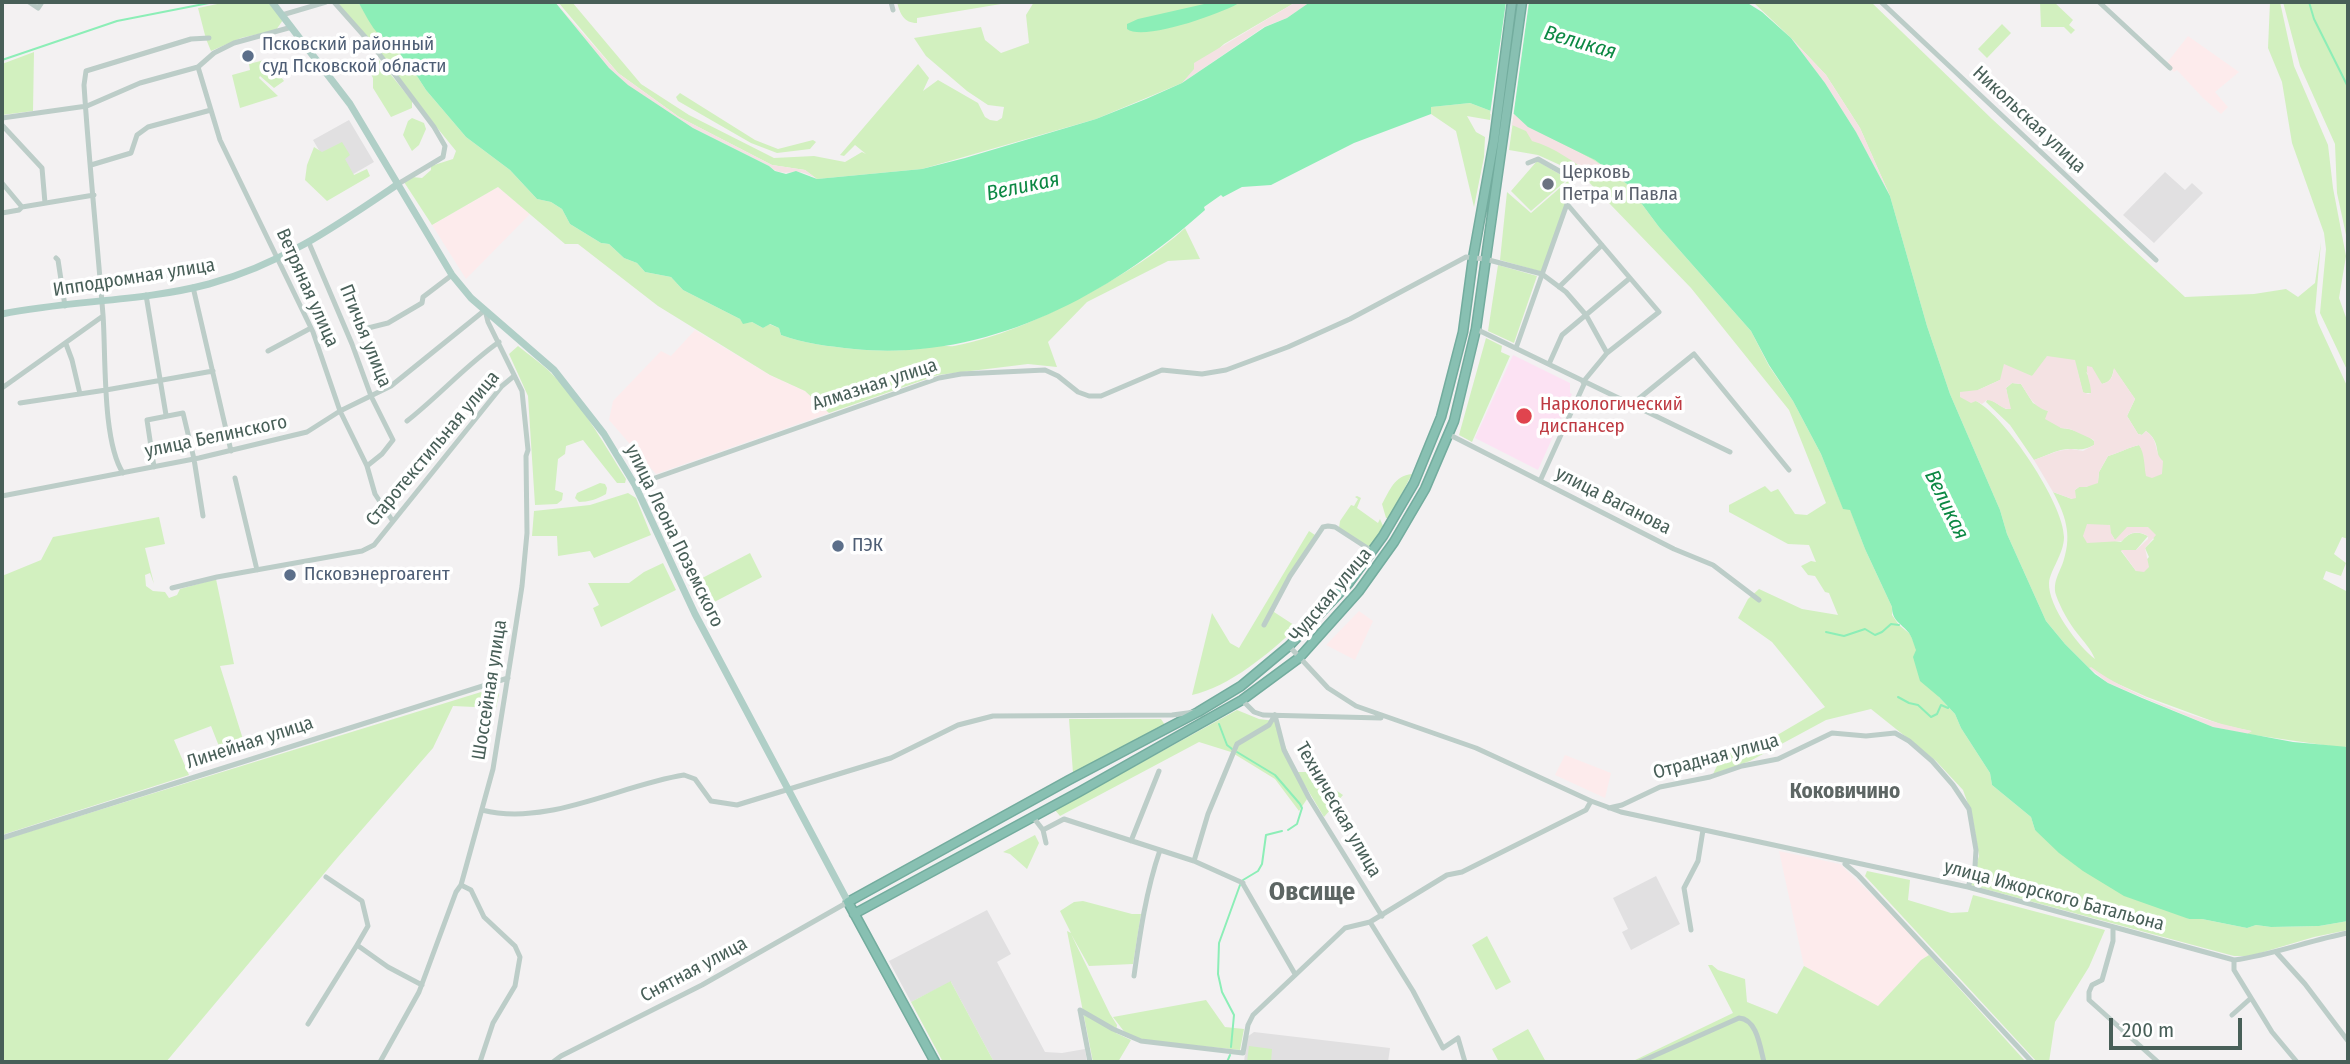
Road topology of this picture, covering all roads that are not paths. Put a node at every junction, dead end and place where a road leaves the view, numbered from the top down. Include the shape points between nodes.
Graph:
1 (29, 2) edge
2 (271, 2) edge
3 (326, 2) edge
4 (334, 2) edge
5 (891, 2) edge
6 (1512, 2) edge
7 (1522, 2) edge
8 (1881, 2) edge
9 (2099, 2) edge
10 (40, 5) edge
11 (893, 10) dead end
12 (282, 15) junction
13 (292, 27) junction
14 (209, 38) dead end
15 (198, 67) junction
16 (2170, 68) dead end
17 (87, 106) junction
18 (211, 110) junction
19 (2, 118) edge
20 (2, 125) edge
21 (1528, 163) dead end
22 (91, 165) junction
23 (2, 183) edge
24 (398, 184) junction
25 (94, 195) junction
26 (45, 203) junction
27 (1567, 204) junction
28 (22, 207) junction
29 (2, 213) edge
30 (309, 243) junction
31 (1602, 245) junction
32 (56, 258) dead end
33 (278, 258) junction
34 (1473, 258) junction
35 (1485, 259) junction
36 (2155, 260) dead end
37 (1542, 274) junction
38 (452, 275) junction
39 (1630, 278) junction
40 (1559, 287) junction
41 (192, 288) junction
42 (146, 295) junction
43 (102, 301) junction
44 (65, 306) junction
45 (485, 310) junction
46 (2, 314) edge
47 (1586, 315) junction
48 (103, 316) junction
49 (311, 328) junction
50 (368, 328) dead end
51 (1476, 329) junction
52 (499, 342) junction
53 (65, 344) dead end
54 (1516, 348) junction
55 (268, 351) dead end
56 (1607, 353) junction
57 (1549, 365) junction
58 (1455, 369) junction
59 (213, 371) junction
60 (1467, 373) junction
61 (514, 376) junction
62 (159, 380) junction
63 (1584, 382) junction
64 (2, 388) edge
65 (106, 390) junction
66 (80, 394) junction
67 (371, 396) junction
68 (1447, 398) junction
69 (1459, 402) junction
70 (20, 403) dead end
71 (1630, 405) junction
72 (340, 411) junction
73 (166, 415) junction
74 (407, 421) dead end
75 (1448, 434) junction
76 (231, 451) junction
77 (1730, 452) dead end
78 (194, 459) junction
79 (367, 466) junction
80 (154, 467) junction
81 (1789, 470) dead end
82 (123, 473) junction
83 (235, 478) dead end
84 (1540, 481) junction
85 (635, 485) junction
86 (2, 496) edge
87 (203, 516) dead end
88 (392, 520) junction
89 (1372, 551) junction
90 (257, 570) junction
91 (172, 588) dead end
92 (1759, 600) dead end
93 (1264, 625) dead end
94 (1290, 646) junction
95 (1298, 658) junction
96 (508, 678) junction
97 (1242, 700) junction
98 (1198, 712) junction
99 (1275, 716) junction
100 (1388, 718) junction
101 (1089, 769) junction
102 (1159, 771) dead end
103 (1069, 780) junction
104 (1096, 783) junction
105 (788, 788) junction
106 (1079, 792) junction
107 (1591, 801) junction
108 (1609, 808) junction
109 (482, 810) junction
110 (1033, 817) junction
111 (1042, 830) junction
112 (1703, 830) junction
113 (2, 838) edge
114 (1131, 841) junction
115 (1046, 844) dead end
116 (1160, 850) junction
117 (1194, 860) junction
118 (1838, 860) junction
119 (1864, 866) junction
120 (1857, 875) junction
121 (326, 877) dead end
122 (461, 886) junction
123 (1968, 887) junction
124 (848, 902) junction
125 (854, 914) junction
126 (1382, 916) junction
127 (1370, 922) junction
128 (2113, 927) junction
129 (1691, 930) dead end
130 (2348, 933) edge
131 (357, 945) junction
132 (2276, 952) junction
133 (2234, 960) junction
134 (1294, 974) junction
135 (1134, 976) dead end
136 (422, 985) junction
137 (2251, 998) junction
138 (2232, 1015) dead end
139 (308, 1024) dead end
140 (2348, 1041) edge
141 (2295, 1060) edge
142 (380, 1062) edge
143 (480, 1062) edge
144 (553, 1062) edge
145 (935, 1062) edge
146 (1090, 1062) edge
147 (1465, 1062) edge
148 (1640, 1062) edge
149 (1765, 1062) edge
150 (2032, 1062) edge
151 (2158, 1062) edge

1 - 10 street
2 - 12 main road, улица Леона Поземского
3 - 12 street
4 - 24 street, Ипподромная улица via 434,127 445,151 440,160
5 - 11 street
6 - 34 highway, Чудская улица
7 - 35 highway, Чудская улица
8 - 36 street, Никольская улица
9 - 16 street
12 - 13 main road, улица Леона Поземского
13 - 15 street via 224,47
13 - 24 main road, улица Леона Поземского via 350,104
14 - 17 street via 191,39 86,71
15 - 17 street via 131,86
15 - 18 street, Ветряная улица
17 - 19 street
17 - 22 street
18 - 22 street via 148,127 137,135 131,153
18 - 33 street, Ветряная улица via 220,140
20 - 26 street via 42,168
21 - 27 street via 1538,159 1570,177 1573,183
22 - 25 street
23 - 28 street
24 - 30 main road, Ипподромная улица
24 - 38 main road, улица Леона Поземского
25 - 26 street
25 - 43 street
26 - 28 street
27 - 31 street
27 - 37 street
28 - 29 street
30 - 33 main road, Ипподромная улица
30 - 67 street, Птичья улица
31 - 39 street
31 - 40 street
32 - 44 street
33 - 41 main road, Ипподромная улица
33 - 49 street, Ветряная улица
34 - 35 street
34 - 58 highway, Чудская улица
34 - 85 street, Алмазная улица via 1456,261 1411,288 1288,347 1226,370 1202,374 1161,370 1101,396 1078,392 1045,370 939,378
35 - 37 street
35 - 51 highway, Чудская улица
37 - 40 street
37 - 54 street
38 - 45 main road, улица Леона Поземского
38 - 50 street via 423,297 422,303 388,323
39 - 47 street
39 - 56 street via 1659,312
40 - 47 street
41 - 42 main road, Ипподромная улица
41 - 59 street
42 - 43 main road, Ипподромная улица
42 - 62 street
43 - 44 main road, Ипподромная улица
43 - 48 street
44 - 46 main road, Ипподромная улица
45 - 52 street, Шоссейная улица
45 - 67 street, улица Белинского via 391,386
45 - 85 main road, улица Леона Поземского via 564,381 604,433
47 - 56 street
47 - 57 street via 1562,335
48 - 64 street
48 - 65 street
49 - 55 street
49 - 72 street, Ветряная улица
51 - 54 street
51 - 60 highway, Чудская улица
52 - 61 street, Шоссейная улица
52 - 74 street
53 - 66 street
54 - 57 street
56 - 63 street
57 - 63 street
58 - 60 highway
58 - 68 highway, Чудская улица
59 - 62 street
59 - 76 street
60 - 69 highway, Чудская улица
61 - 88 street, Старотекстильная улица
61 - 96 street, Шоссейная улица via 522,391 528,508
62 - 65 street
62 - 73 street
63 - 71 street
63 - 84 street
65 - 66 street
65 - 82 street via 113,454
66 - 70 street
67 - 72 street, улица Белинского
67 - 79 street, Птичья улица via 393,440
68 - 69 highway via 1456,397
68 - 89 highway, Чудская улица via 1414,483
69 - 75 highway, Чудская улица
71 - 77 street
71 - 81 street via 1692,354
72 - 76 street, улица Белинского via 307,432
72 - 79 street, Ветряная улица
73 - 78 street via 183,413
73 - 80 street via 147,420
75 - 84 street, улица Ваганова
75 - 95 highway, Чудская улица via 1425,489 1394,542 1359,592
76 - 78 street, улица Белинского
78 - 80 street, улица Белинского
78 - 87 street
79 - 88 street, Ветряная улица via 375,494
80 - 82 street, улица Белинского
82 - 86 street, улица Белинского
83 - 90 street
84 - 92 street, улица Ваганова via 1713,565
85 - 105 main road, улица Леона Поземского via 695,614
88 - 90 street, Старотекстильная улица via 374,545 362,551
89 - 93 street via 1335,527 1323,527
89 - 94 highway, Чудская улица
90 - 91 street, Старотекстильная улица
94 - 95 street, улица Ижорского Батальона
94 - 98 highway, Чудская улица via 1241,686
95 - 97 highway, Чудская улица
95 - 100 street, улица Ижорского Батальона via 1340,697
96 - 109 street, Шоссейная улица via 494,769
96 - 113 street, Линейная улица
97 - 99 street, улица Ижорского Батальона via 1258,715
97 - 104 highway, Чудская улица
98 - 101 highway, Чудская улица
98 - 105 street via 993,716 958,725 891,758
99 - 100 street, улица Ижорского Батальона
99 - 117 street via 1269,725 1237,744
99 - 126 street, Техническая улица via 1284,750 1309,798
100 - 107 street, улица Ижорского Батальона via 1476,748
101 - 103 highway, Чудская улица
101 - 104 highway via 1088,779
102 - 114 street
103 - 106 highway via 1079,783
103 - 124 highway, Чудская улица
104 - 106 highway, Чудская улица
105 - 109 street via 729,805 711,801 695,779 684,775 543,812 504,815
105 - 124 main road, улица Леона Поземского
106 - 110 highway, Чудская улица
107 - 108 street, улица Ижорского Батальона
107 - 126 street via 1586,810 1462,872 1447,875
108 - 112 street, улица Ижорского Батальона
108 - 123 street, Отрадная улица via 1660,787 1778,759 1832,733 1895,733 1932,761 1969,809 1976,850
109 - 122 street, Шоссейная улица
110 - 111 street
110 - 125 highway, Чудская улица
111 - 114 street via 1064,819
111 - 115 street
112 - 118 street, улица Ижорского Батальона
112 - 129 street via 1698,861 1684,888
114 - 116 street
116 - 117 street
116 - 135 street via 1143,912
117 - 134 street via 1243,884
118 - 119 street, улица Ижорского Батальона
118 - 120 street
119 - 120 street
119 - 123 street, улица Ижорского Батальона
120 - 150 street
121 - 131 street via 362,901 368,926
122 - 136 street, Шоссейная улица
122 - 143 street via 471,890 484,917 515,946 520,957 515,986 493,1023
123 - 128 street, улица Ижорского Батальона
124 - 125 highway, улица Леона Поземского
124 - 144 street, Снятная улица
125 - 145 highway, улица Леона Поземского
126 - 127 street
127 - 134 street via 1345,928
127 - 147 street via 1443,1048 1458,1038
128 - 133 street, улица Ижорского Батальона
128 - 151 street via 2102,980 2092,985 2090,1000
130 - 132 street
131 - 136 street
131 - 139 street
132 - 133 street
132 - 140 street
133 - 137 street via 2234,970
134 - 146 street via 1253,1015 1243,1053 1141,1041 1080,1010
136 - 142 street, Шоссейная улица
137 - 138 street
137 - 141 street
148 - 149 street via 1739,1018 1752,1023

